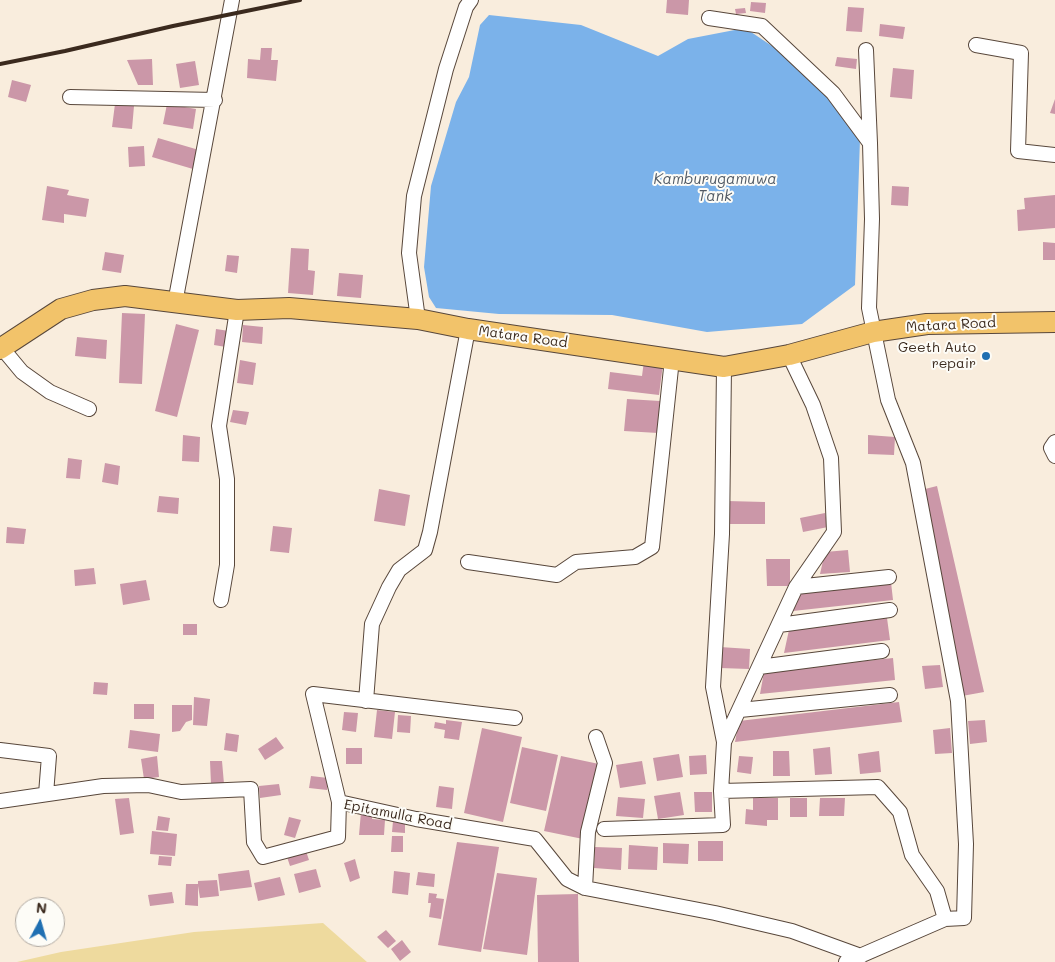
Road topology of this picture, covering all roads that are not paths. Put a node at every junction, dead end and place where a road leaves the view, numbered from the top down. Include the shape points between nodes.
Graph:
1 (232, 0) edge
2 (471, 0) edge
3 (709, 18) dead end
4 (976, 45) dead end
5 (866, 50) dead end
6 (70, 97) dead end
7 (214, 100) junction
8 (870, 143) junction
9 (1055, 155) edge
10 (175, 303) junction
11 (237, 310) junction
12 (418, 319) junction
13 (1055, 322) edge
14 (468, 329) junction
15 (873, 332) junction
16 (1, 348) edge
17 (789, 356) junction
18 (672, 359) junction
19 (724, 368) junction
20 (89, 409) dead end
21 (1055, 442) edge
22 (1055, 456) edge
23 (468, 562) dead end
24 (889, 577) dead end
25 (796, 587) junction
26 (221, 600) dead end
27 (890, 610) dead end
28 (778, 625) junction
29 (882, 651) dead end
30 (759, 667) junction
31 (890, 695) dead end
32 (366, 701) junction
33 (740, 710) junction
34 (515, 718) dead end
35 (596, 737) dead end
36 (724, 742) junction
37 (0, 750) edge
38 (721, 791) junction
39 (46, 794) junction
40 (0, 801) edge
41 (339, 802) junction
42 (604, 829) dead end
43 (585, 888) junction
44 (945, 920) junction
45 (861, 956) junction
46 (846, 962) edge

1 - 7 street
2 - 12 street via 446,69 414,196 409,254
3 - 8 street via 762,26 833,93
4 - 9 street via 1021,53 1018,151
5 - 8 street
6 - 7 street
7 - 10 street
8 - 15 street via 872,219 868,308
10 - 11 highway, Matara Road
10 - 16 highway, Matara Road via 125,296 93,300 61,309
11 - 12 highway, Matara Road via 289,308
11 - 26 street via 219,426 227,479 228,565
12 - 14 highway, Matara Road
13 - 15 highway, Matara Road via 927,324
14 - 18 highway, Matara Road
14 - 32 street via 430,532 424,550 399,570 372,624
15 - 17 highway, Matara Road
15 - 44 street via 888,400 913,463 958,701 966,844 964,918
16 - 20 street via 22,372 50,392
17 - 19 highway, Matara Road
17 - 25 street via 813,405 832,458 834,532
18 - 19 highway, Matara Road
18 - 23 street via 652,547 635,557 576,562 557,575
19 - 36 street via 722,534 713,687
21 - 22 street via 1051,448
24 - 25 street
25 - 28 street
27 - 28 street
28 - 30 street
29 - 30 street
30 - 33 street
31 - 33 street
32 - 34 street
32 - 41 street via 313,694
33 - 36 street
35 - 43 street via 605,763 588,832
36 - 38 street
37 - 39 street via 49,756
38 - 42 street via 723,825
38 - 44 street via 878,787 900,812 912,855 937,891
39 - 40 street, Epitamulla Road
39 - 41 street, Epitamulla Road via 103,786 148,785 181,792 250,789 254,842 263,857 338,838
41 - 43 street, Epitamulla Road via 416,819 535,838 566,879
43 - 45 street, Epitamulla Road via 792,931
44 - 45 street
45 - 46 street

